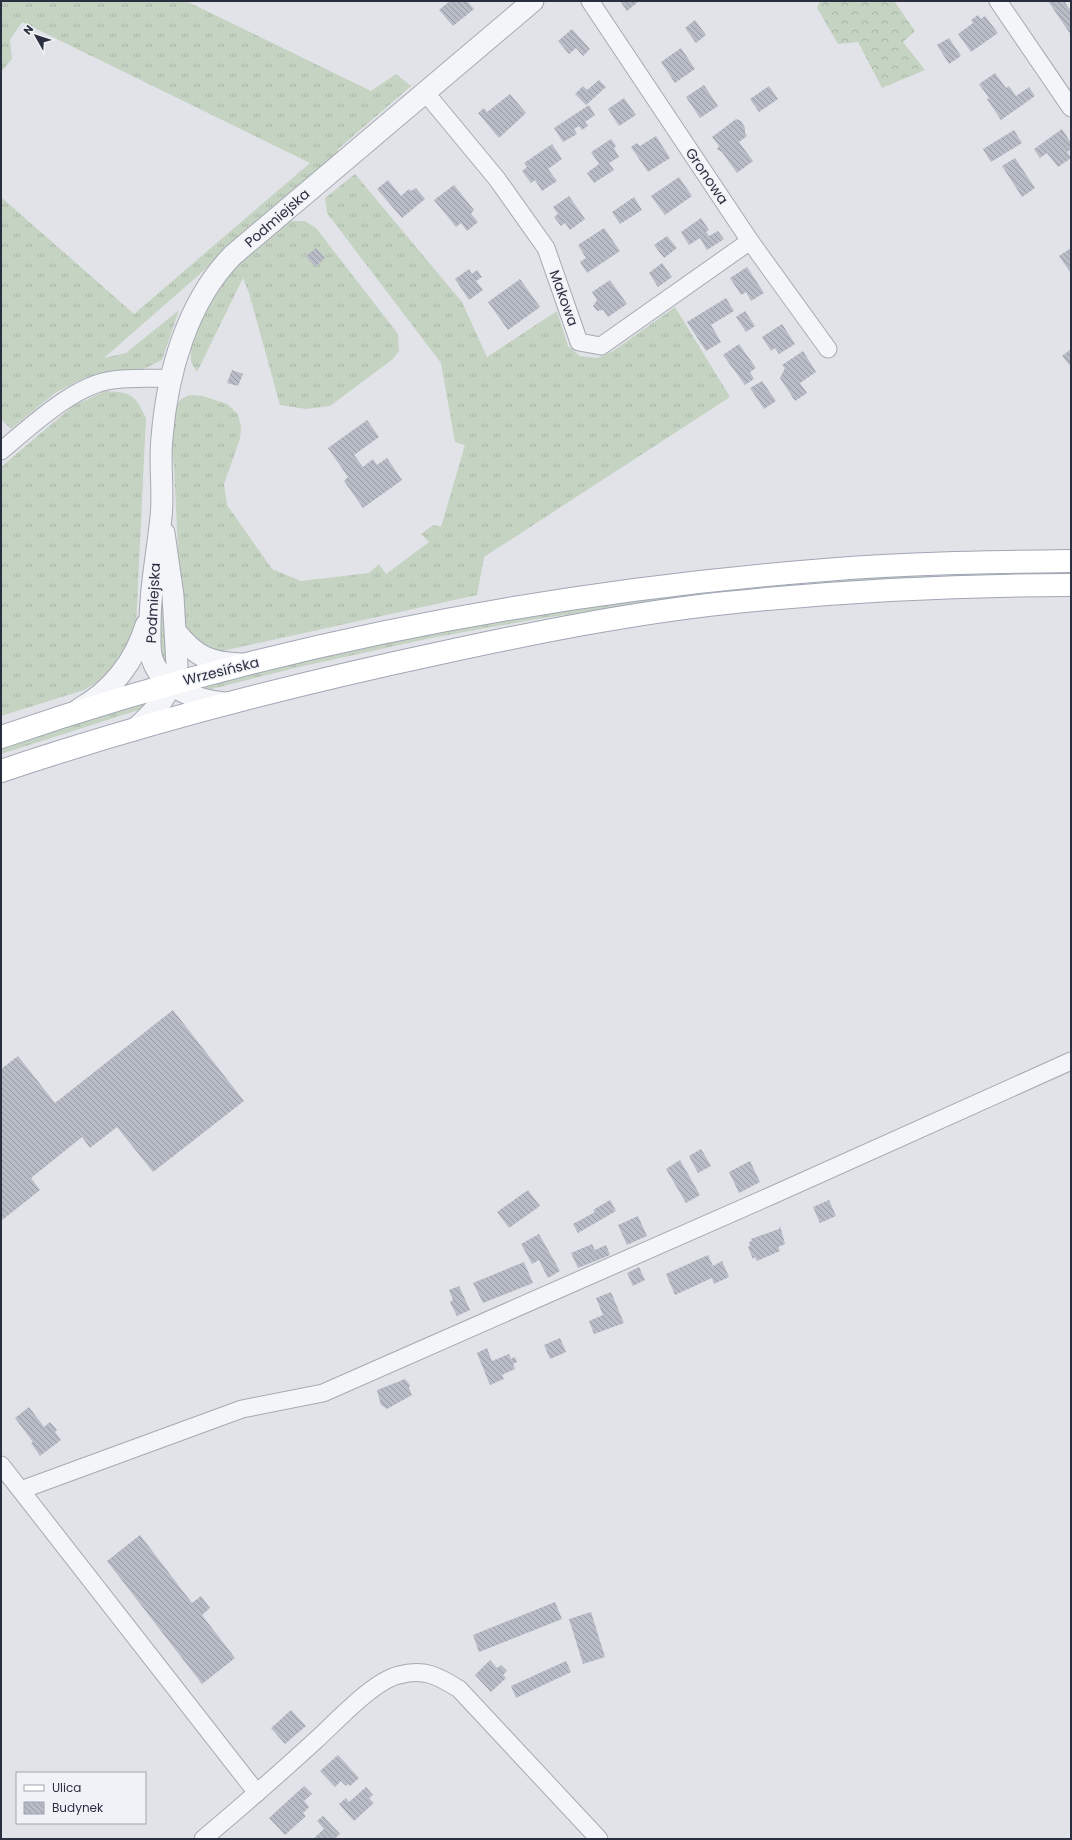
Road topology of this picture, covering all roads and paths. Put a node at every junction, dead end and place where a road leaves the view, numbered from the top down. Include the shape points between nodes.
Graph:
1 (533, 1) edge
2 (590, 1) edge
3 (998, 1) edge
4 (425, 92) junction
5 (1071, 108) edge
6 (750, 241) junction
7 (828, 349) dead end
8 (171, 378) junction
9 (1, 451) edge
10 (161, 515) junction
11 (1071, 561) edge
12 (1071, 585) edge
13 (149, 610) junction
14 (176, 632) junction
15 (248, 665) junction
16 (171, 683) junction
17 (225, 703) junction
18 (71, 714) junction
19 (134, 730) junction
20 (1, 737) edge
21 (1, 771) edge
22 (1071, 1061) edge
23 (1, 1465) edge
24 (21, 1490) junction
25 (257, 1793) junction
26 (203, 1839) edge
27 (599, 1839) edge

1 - 4 street, Podmiejska
2 - 6 street, Gronowa
3 - 5 street
4 - 6 street, Makowa via 497,179 546,248 579,342 601,346
4 - 8 street, Podmiejska via 224,265 196,310
6 - 7 street, Gronowa
8 - 9 street via 112,380 78,391 45,414
8 - 10 street, Podmiejska via 161,439
10 - 13 street, Podmiejska
10 - 14 street, Podmiejska
11 - 15 main road, Wrzesińska via 903,566 760,575 601,594 444,620
12 - 17 main road via 892,590 725,603 643,614 561,628 356,671
13 - 16 street, Podmiejska via 151,657 158,670
13 - 18 street via 139,645 120,675 98,696
14 - 15 street via 202,657 226,664
14 - 16 street, Podmiejska via 177,665
15 - 16 main road, Wrzesińska
16 - 17 street, Podmiejska via 195,698
16 - 18 main road, Wrzesińska
16 - 19 street, Podmiejska via 155,711
17 - 19 main road
18 - 20 main road, Wrzesińska
19 - 21 main road
22 - 24 street via 322,1393 242,1409
23 - 24 street
24 - 25 street
25 - 26 street
25 - 27 street via 372,1689 398,1675 417,1672 437,1675 459,1689

